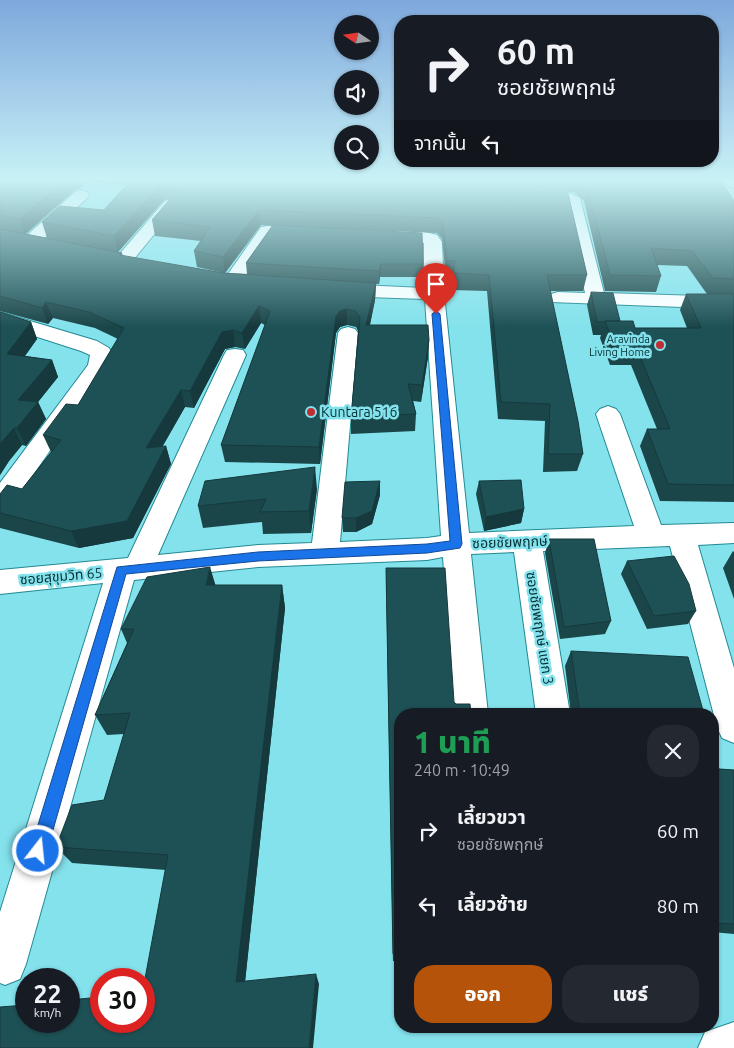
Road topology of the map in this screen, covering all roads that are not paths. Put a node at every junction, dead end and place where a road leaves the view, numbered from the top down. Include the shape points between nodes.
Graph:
1 (38, 229) edge
2 (150, 229) edge
3 (580, 229) edge
4 (326, 232) edge
5 (365, 234) edge
6 (49, 246) edge
7 (123, 261) edge
8 (252, 283) edge
9 (320, 289) edge
10 (434, 294) junction
11 (558, 298) dead end
12 (596, 299) junction
13 (732, 307) edge
14 (0, 318) edge
15 (348, 333) dead end
16 (235, 355) dead end
17 (608, 414) dead end
18 (0, 502) edge
19 (734, 533) edge
20 (666, 536) junction
21 (527, 542) junction
22 (456, 544) junction
23 (325, 554) junction
24 (129, 569) junction
25 (0, 582) edge
26 (470, 708) edge
27 (552, 708) edge
28 (734, 727) edge
29 (5, 964) dead end
30 (734, 1045) edge
31 (720, 1048) edge

1 - 6 street via 23,241
2 - 7 street
3 - 12 street
4 - 8 street via 267,231 224,280
5 - 10 street via 431,239
9 - 10 street
10 - 22 street
11 - 12 street
12 - 13 street
14 - 18 street via 89,346 101,353 99,365
15 - 23 street
16 - 24 street
17 - 20 street
19 - 20 street, ซอยชัยพฤกษ์
20 - 21 street, ซอยชัยพฤกษ์
20 - 28 street
21 - 22 street, ซอยชัยพฤกษ์
21 - 27 street, ซอยชัยพฤกษ์ แยก 3
22 - 23 street, ซอยชัยพฤกษ์ via 427,549
22 - 26 street
23 - 24 street, ซอยชัยพฤกษ์ via 258,556
24 - 25 street, ซอยสุขุมวิท 65
24 - 29 street
30 - 31 street

